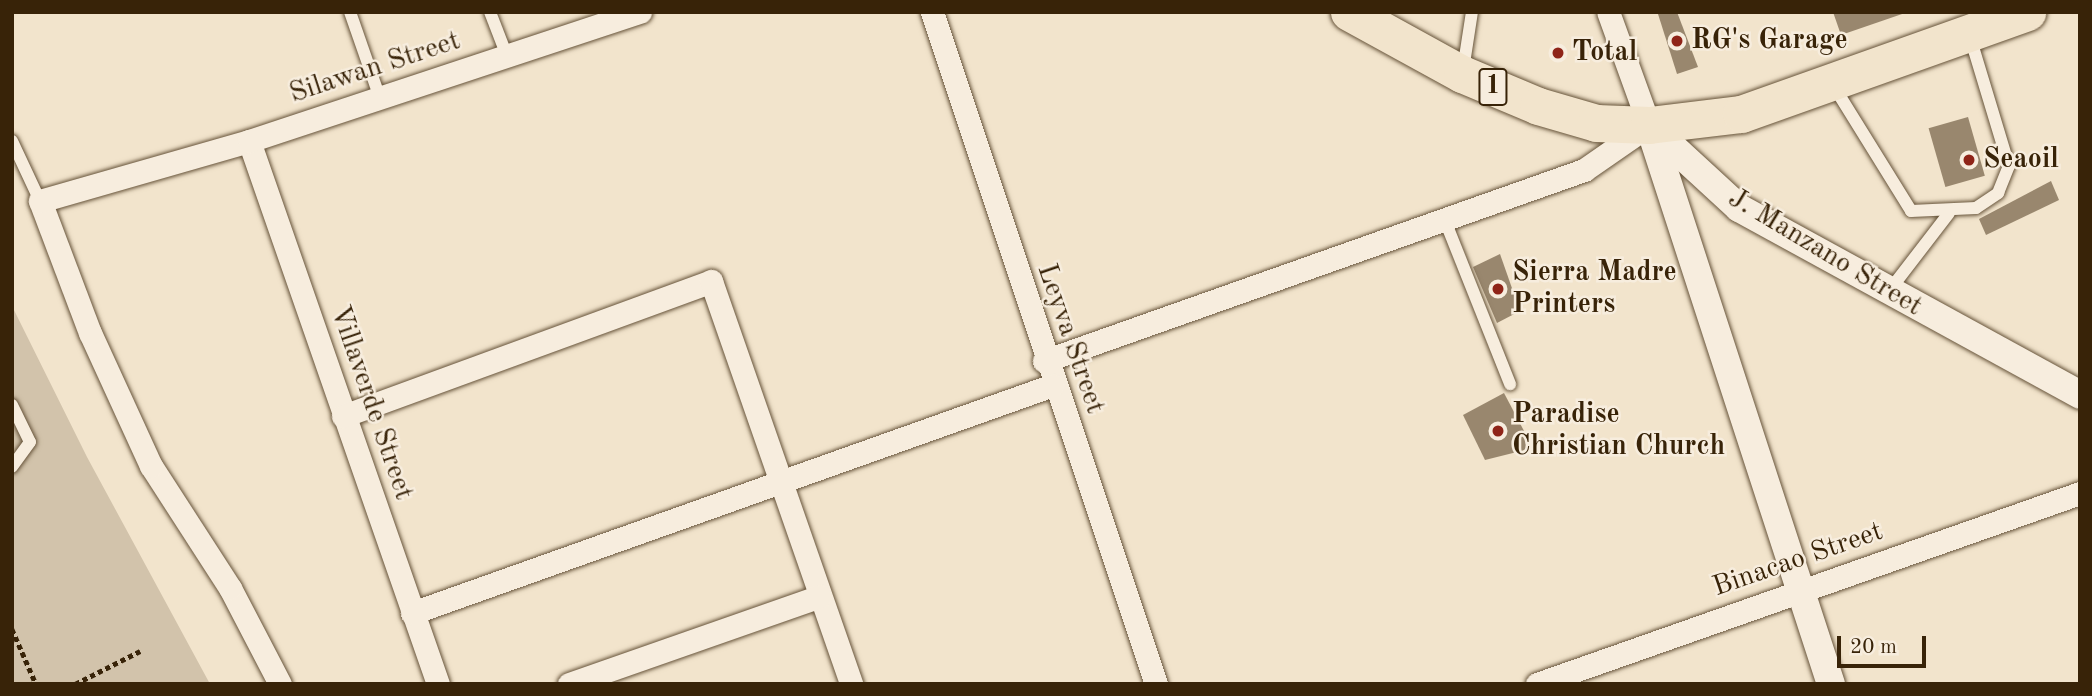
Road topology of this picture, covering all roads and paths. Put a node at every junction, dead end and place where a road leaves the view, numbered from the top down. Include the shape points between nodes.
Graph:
1 (350, 12) edge
2 (490, 12) edge
3 (932, 12) edge
4 (1349, 12) edge
5 (1472, 12) edge
6 (1608, 12) edge
7 (2027, 12) edge
8 (637, 13) edge
9 (1969, 34) junction
10 (507, 56) junction
11 (1462, 74) junction
12 (1833, 85) junction
13 (380, 98) junction
14 (1649, 125) junction
15 (12, 141) edge
16 (248, 141) junction
17 (40, 201) junction
18 (1949, 213) junction
19 (1444, 218) junction
20 (1886, 294) junction
21 (1044, 361) junction
22 (1510, 384) dead end
23 (1053, 385) junction
24 (2080, 395) edge
25 (12, 405) edge
26 (343, 416) junction
27 (12, 467) edge
28 (779, 481) junction
29 (2080, 492) edge
30 (1799, 592) junction
31 (820, 596) junction
32 (412, 613) junction
33 (12, 629) edge
34 (140, 651) dead end
35 (36, 684) edge
36 (75, 684) edge
37 (280, 684) edge
38 (438, 684) edge
39 (569, 684) edge
40 (851, 684) edge
41 (1156, 684) edge
42 (1536, 684) edge
43 (1831, 684) edge

1 - 13 lane
2 - 10 lane
3 - 21 street, Leyva Street
4 - 11 main road, 1
5 - 11 lane
6 - 14 street
7 - 9 main road, 1
8 - 10 street, Silawan Street
9 - 12 main road, 1
9 - 18 lane via 2009,166 1998,193 1976,208
10 - 13 street, Silawan Street
11 - 14 main road, 1 via 1596,123
12 - 14 main road, 1 via 1741,114
12 - 18 lane via 1911,211
13 - 16 street, Silawan Street
14 - 19 street via 1584,170
14 - 20 street, J. Manzano Street via 1740,208
14 - 30 street
15 - 17 lane
16 - 17 street, Silawan Street
16 - 26 street, Villaverde Street
17 - 37 street via 90,333 151,466 230,588
18 - 20 lane
19 - 21 street
19 - 22 lane
20 - 24 street, J. Manzano Street
21 - 23 street, Leyva Street
23 - 28 street
23 - 41 street, Leyva Street
25 - 27 lane via 30,442
26 - 28 street via 710,281
26 - 32 street, Villaverde Street
28 - 31 street
28 - 32 street
29 - 30 street, Binacao Street
30 - 42 street, Binacao Street
30 - 43 street
31 - 39 street
31 - 40 street
32 - 38 street, Villaverde Street
33 - 35 path
34 - 36 path

